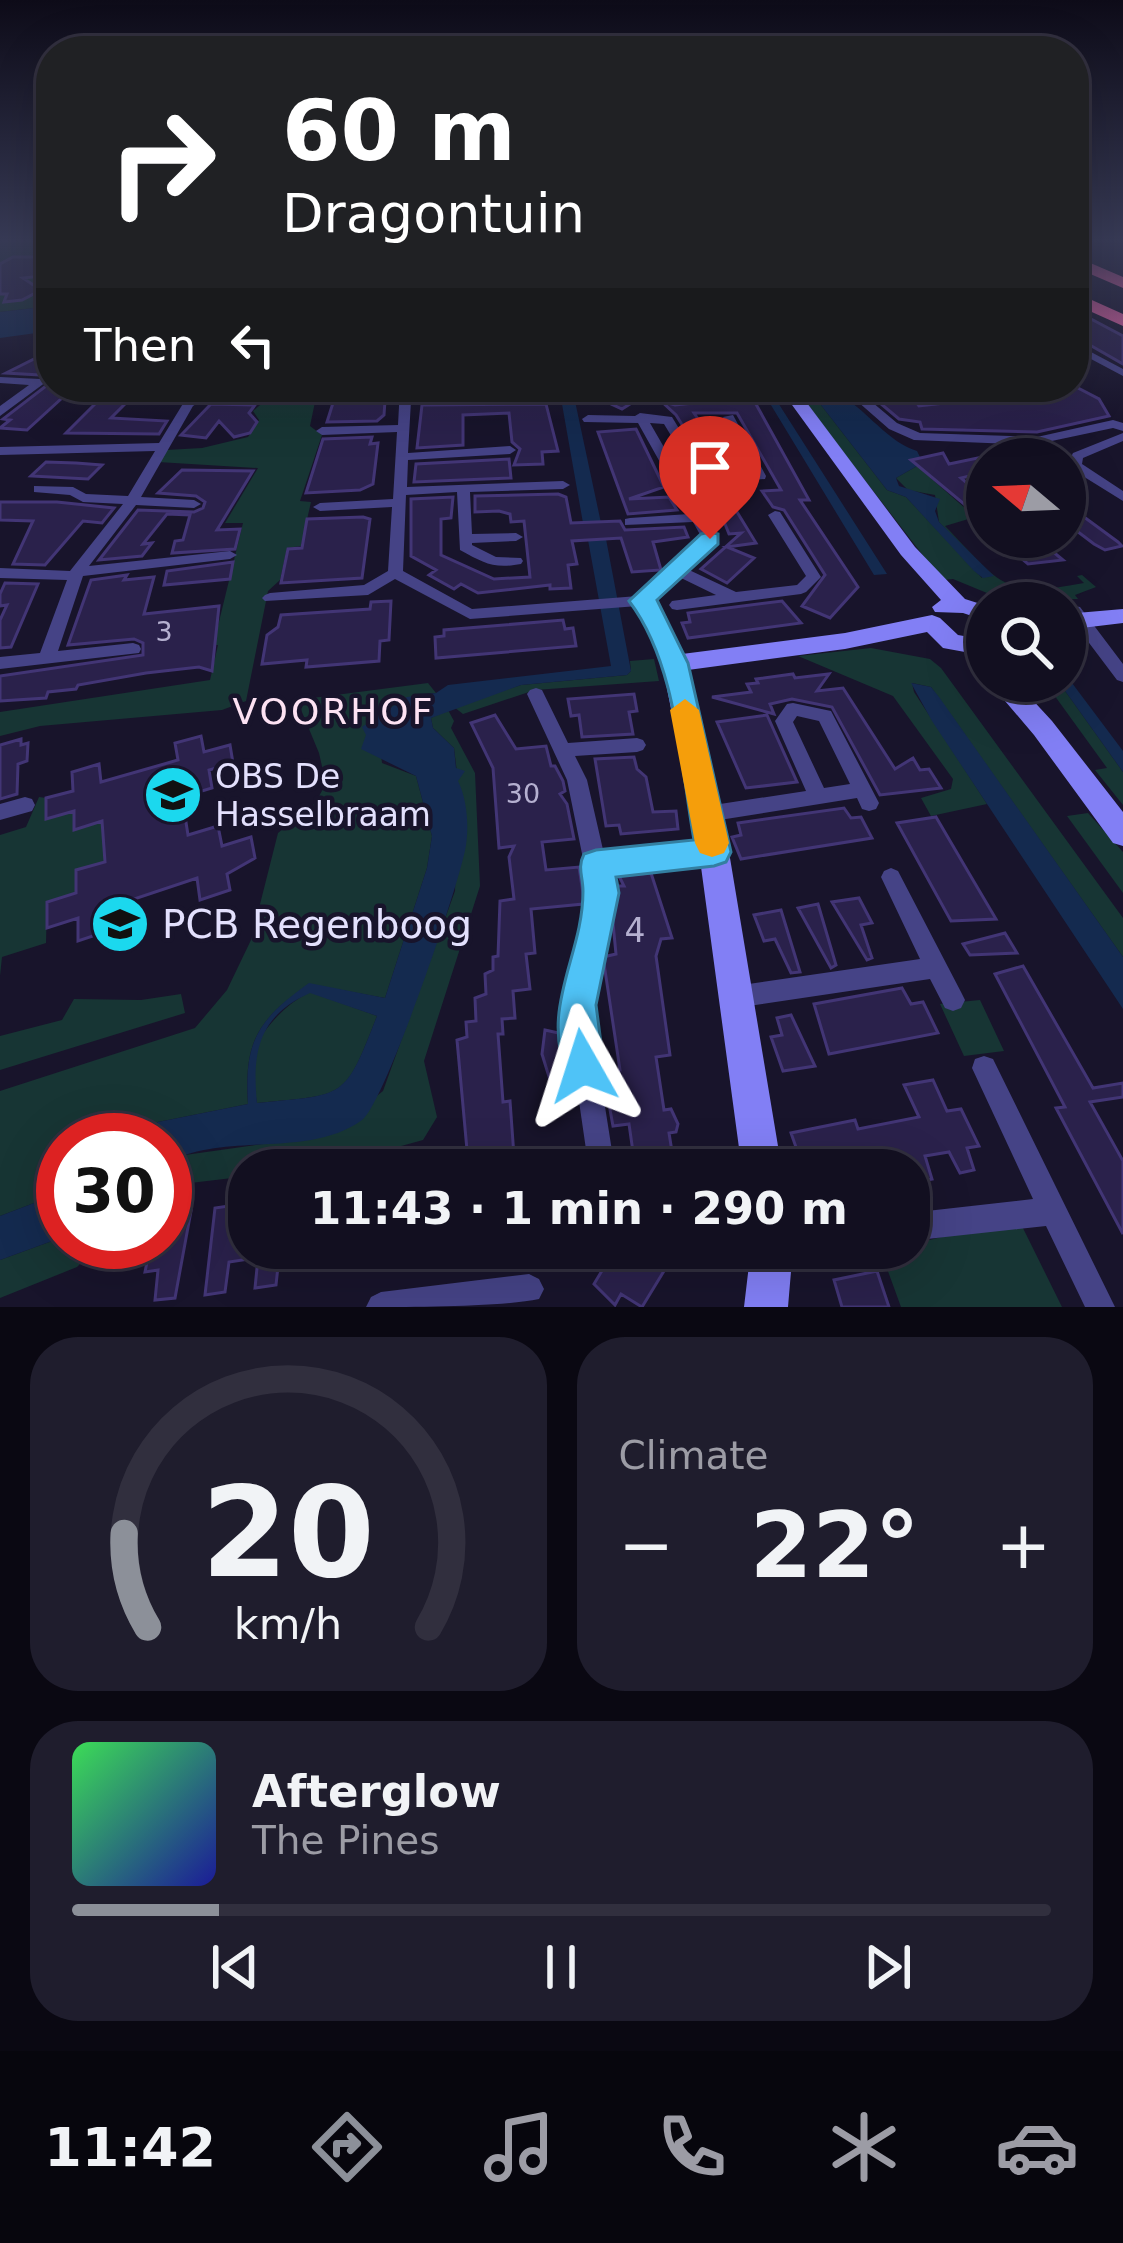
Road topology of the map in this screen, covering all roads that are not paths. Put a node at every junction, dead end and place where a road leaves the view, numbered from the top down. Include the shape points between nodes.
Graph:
1 (1089, 304) edge
2 (1123, 321) edge
3 (1089, 354) edge
4 (1123, 373) edge
5 (0, 380) edge
6 (36, 382) edge
7 (36, 385) edge
8 (188, 402) edge
9 (404, 402) edge
10 (648, 402) edge
11 (798, 402) edge
12 (865, 402) edge
13 (0, 412) edge
14 (640, 417) junction
15 (729, 417) dead end
16 (588, 419) dead end
17 (1123, 427) edge
18 (403, 428) junction
19 (322, 431) dead end
20 (1123, 437) edge
21 (966, 438) edge
22 (1050, 438) edge
23 (162, 447) junction
24 (510, 450) dead end
25 (0, 451) edge
26 (1086, 452) edge
27 (400, 457) junction
28 (1086, 473) edge
29 (704, 481) junction
30 (678, 483) junction
31 (563, 485) dead end
32 (463, 488) junction
33 (39, 489) dead end
34 (397, 497) junction
35 (1123, 497) edge
36 (132, 501) junction
37 (194, 504) dead end
38 (320, 507) dead end
39 (775, 515) dead end
40 (698, 518) junction
41 (630, 522) dead end
42 (516, 536) dead end
43 (465, 539) junction
44 (230, 555) dead end
45 (516, 561) dead end
46 (677, 570) junction
47 (0, 573) edge
48 (395, 573) junction
49 (76, 574) junction
50 (270, 598) dead end
51 (734, 598) junction
52 (649, 606) junction
53 (1123, 606) edge
54 (1086, 613) edge
55 (966, 615) edge
56 (1086, 616) edge
57 (1123, 616) edge
58 (943, 617) junction
59 (1086, 633) edge
60 (966, 639) edge
61 (134, 649) dead end
62 (47, 658) junction
63 (674, 663) junction
64 (0, 664) edge
65 (1123, 676) edge
66 (536, 694) dead end
67 (1019, 702) edge
68 (1028, 702) edge
69 (1043, 728) junction
70 (638, 745) dead end
71 (563, 750) junction
72 (818, 796) junction
73 (25, 805) dead end
74 (0, 812) edge
75 (706, 814) junction
76 (1123, 834) edge
77 (714, 852) junction
78 (596, 864) junction
79 (891, 877) dead end
80 (936, 967) junction
81 (735, 997) junction
82 (953, 1000) dead end
83 (984, 1068) dead end
84 (599, 1149) edge
85 (758, 1149) edge
86 (1053, 1210) junction
87 (930, 1225) edge
88 (777, 1269) edge
89 (529, 1288) dead end
90 (381, 1307) edge
91 (766, 1307) edge
92 (1100, 1307) edge

1 - 2 highway
3 - 4 street
5 - 6 street
7 - 13 street
8 - 23 street
9 - 18 street
10 - 14 street
11 - 58 street via 908,551
12 - 21 street via 918,436
14 - 16 street
14 - 29 street via 668,420
14 - 30 street
15 - 29 street via 760,476
17 - 22 street
18 - 19 street
18 - 27 street
20 - 26 street
23 - 25 street
23 - 36 street
24 - 27 street
27 - 34 street
28 - 35 street
29 - 30 street
30 - 40 street
31 - 32 street
32 - 34 street
32 - 43 street
33 - 36 street
34 - 38 street
34 - 48 street
36 - 37 street
36 - 49 street
39 - 51 street via 814,578 801,589
40 - 41 street
40 - 46 street via 711,541
42 - 43 street
43 - 45 street via 465,547 493,562
44 - 49 street
46 - 51 street
46 - 52 street
47 - 49 street
48 - 50 street via 368,590
48 - 52 street via 470,614
49 - 62 street
51 - 52 street
52 - 63 street
53 - 54 street
55 - 58 street
56 - 57 street
58 - 60 street
58 - 63 street via 845,641
59 - 65 street
61 - 62 street
62 - 64 street
63 - 75 street
66 - 71 street
67 - 69 street
68 - 69 street
69 - 76 street
70 - 71 street
71 - 78 street via 578,780
72 - 72 street via 866,796 825,716 793,709 784,721
72 - 75 street
73 - 74 street
75 - 77 street
77 - 78 street
77 - 81 street
78 - 84 street via 601,893 577,1005
79 - 80 street
80 - 81 street
80 - 82 street
81 - 85 street
83 - 86 street
86 - 87 street
86 - 92 street
88 - 91 street
89 - 90 street

